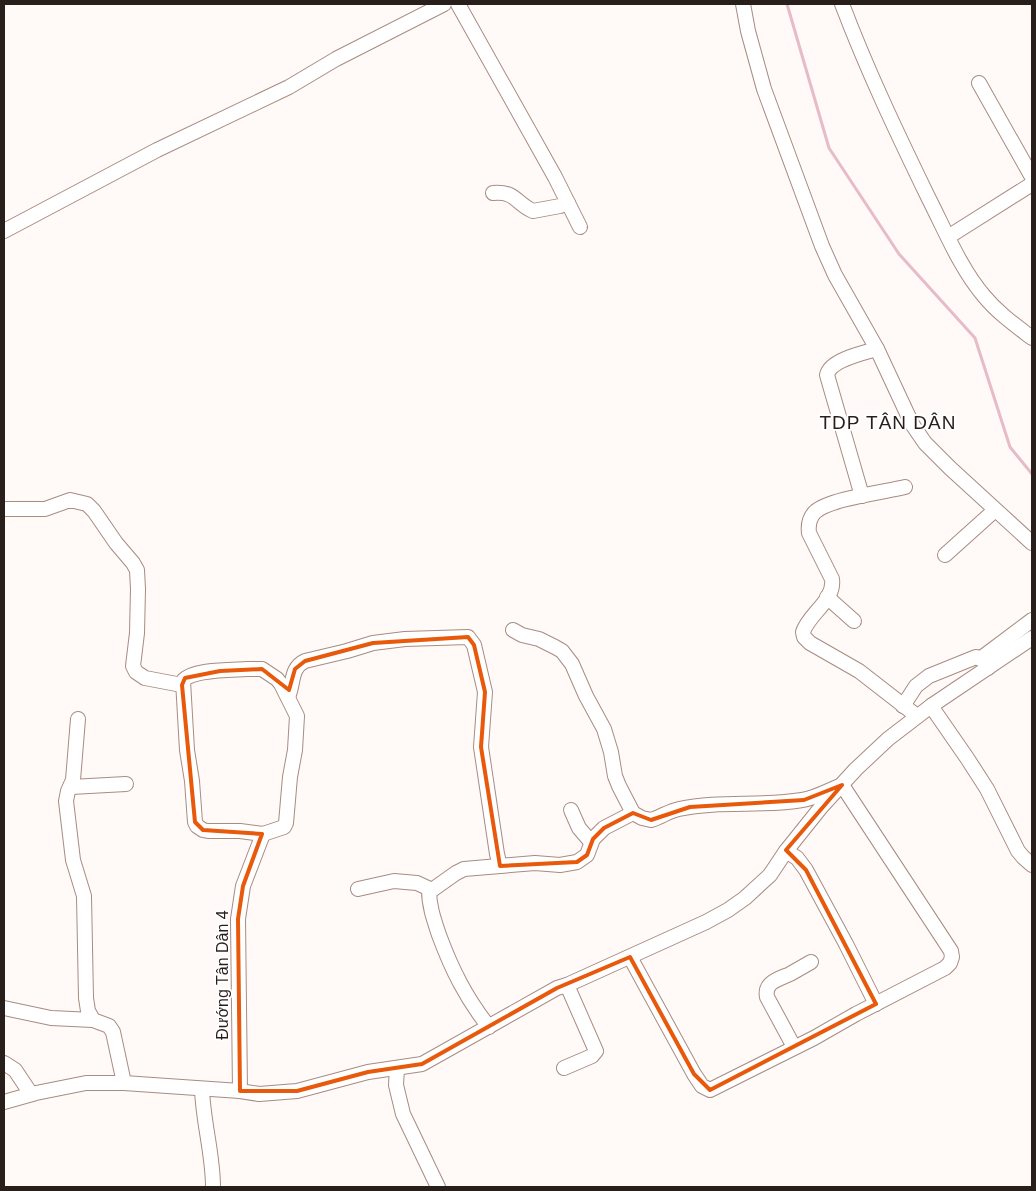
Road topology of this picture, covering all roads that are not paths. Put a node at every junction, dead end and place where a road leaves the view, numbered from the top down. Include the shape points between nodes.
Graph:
1 (444, 4) edge
2 (458, 4) edge
3 (743, 4) edge
4 (842, 4) edge
5 (979, 84) dead end
6 (1032, 177) edge
7 (1032, 184) edge
8 (493, 193) dead end
9 (568, 202) junction
10 (580, 227) dead end
11 (4, 231) edge
12 (948, 237) junction
13 (1032, 338) edge
14 (877, 349) junction
15 (905, 487) dead end
16 (862, 496) junction
17 (4, 509) edge
18 (995, 510) junction
19 (1032, 543) edge
20 (945, 555) dead end
21 (827, 597) junction
22 (1032, 620) edge
23 (854, 621) dead end
24 (513, 630) dead end
25 (1032, 638) edge
26 (984, 663) junction
27 (182, 685) junction
28 (288, 697) junction
29 (903, 706) junction
30 (931, 706) junction
31 (916, 716) junction
32 (78, 719) dead end
33 (126, 784) dead end
34 (842, 785) junction
35 (71, 787) junction
36 (571, 810) dead end
37 (633, 813) junction
38 (263, 834) junction
39 (591, 842) junction
40 (786, 851) junction
41 (1032, 865) edge
42 (500, 866) junction
43 (358, 889) dead end
44 (429, 890) junction
45 (630, 957) junction
46 (811, 962) dead end
47 (567, 986) junction
48 (876, 1004) junction
49 (4, 1008) edge
50 (93, 1020) junction
51 (489, 1026) junction
52 (794, 1047) junction
53 (4, 1063) edge
54 (397, 1068) junction
55 (564, 1068) dead end
56 (124, 1083) junction
57 (202, 1089) junction
58 (240, 1091) junction
59 (30, 1094) junction
60 (4, 1102) edge
61 (213, 1187) edge
62 (438, 1187) edge

1 - 11 street via 289,87 157,150
2 - 9 street
3 - 14 street via 764,89 822,246
4 - 12 street via 884,107
5 - 6 street
7 - 12 street
8 - 9 street via 510,194 532,211
9 - 10 street
12 - 13 street via 984,296
14 - 16 street via 839,362 828,370 827,375
14 - 18 street via 919,436
15 - 16 street
16 - 21 street via 830,504 814,512 808,526 832,580 833,586
17 - 27 street via 45,509 70,500 87,504 137,570 137,633 133,666 136,672 144,678
18 - 19 street
18 - 20 street
21 - 23 street
21 - 29 street via 803,629 804,637 859,672
22 - 26 street
24 - 37 street via 562,651 572,664 602,723 615,776
25 - 26 street
26 - 29 street via 973,658 929,676 916,686
26 - 30 street
27 - 28 street via 185,678 201,673 262,669 277,679
27 - 38 street via 197,826 208,831
28 - 38 street via 297,716 286,823 284,827
28 - 42 street via 295,669 305,661 373,643 468,637 474,645 485,692 481,748
29 - 31 street
30 - 31 street
30 - 41 street via 987,789 1018,851
31 - 34 street
32 - 35 street
33 - 35 street
34 - 37 street via 804,800 690,807 651,820
34 - 40 street
34 - 48 street via 952,957 945,968
35 - 50 street via 66,802 73,860 84,896 86,998
36 - 39 street via 579,828
37 - 39 street via 604,828
38 - 58 street, Đướng Tân Dân 4 via 243,886 238,919
39 - 42 street via 587,855 577,862
40 - 45 street via 760,884 728,910
40 - 48 street via 797,858 806,870
42 - 44 street via 464,869 439,887
43 - 44 street via 394,881 417,883
44 - 51 street via 430,909 449,963 467,997
45 - 47 street
45 - 52 street via 694,1074 706,1089 714,1089
46 - 52 street via 774,980 766,991
47 - 51 street
47 - 55 street via 596,1054
48 - 52 street
49 - 50 street via 50,1018
50 - 56 street via 110,1026 113,1032
51 - 54 street via 429,1061
53 - 59 street via 15,1070
54 - 58 street via 368,1072 297,1091 259,1094
54 - 62 street via 398,1100
56 - 57 street
56 - 59 street via 86,1083
57 - 58 street
57 - 61 street
59 - 60 street

